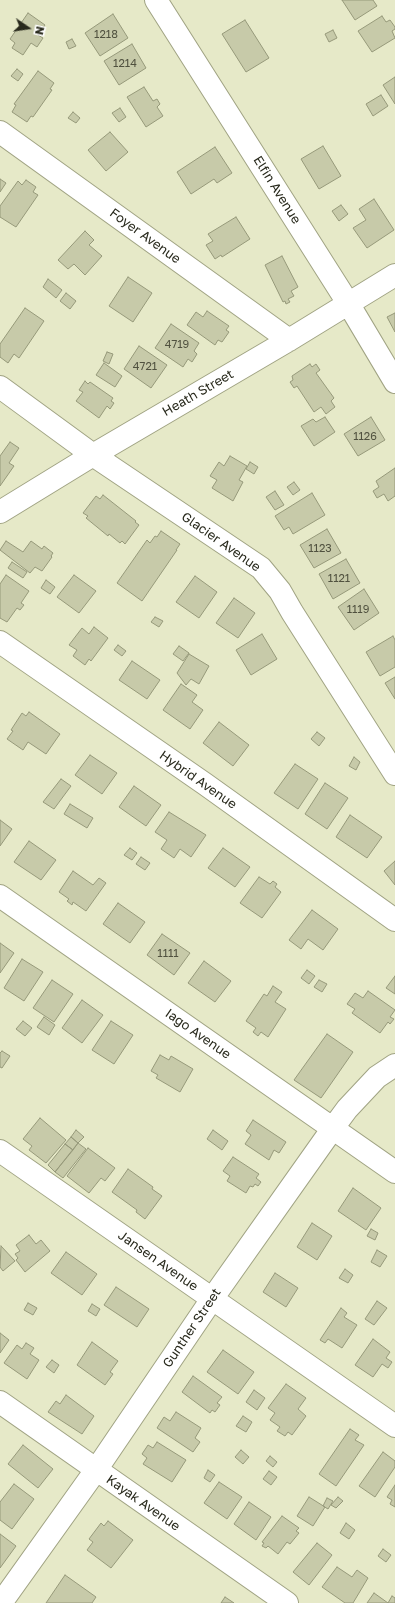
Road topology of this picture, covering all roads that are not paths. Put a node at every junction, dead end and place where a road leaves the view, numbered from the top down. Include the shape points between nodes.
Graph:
1 (156, 0) edge
2 (0, 132) edge
3 (395, 275) edge
4 (348, 303) junction
5 (289, 340) junction
6 (395, 382) edge
7 (0, 387) edge
8 (93, 455) junction
9 (0, 512) edge
10 (0, 642) edge
11 (395, 774) edge
12 (0, 896) edge
13 (395, 920) edge
14 (395, 1065) edge
15 (333, 1128) junction
16 (0, 1151) edge
17 (395, 1172) edge
18 (212, 1299) junction
19 (0, 1402) edge
20 (395, 1426) edge
21 (96, 1470) junction
22 (1, 1603) edge
23 (287, 1603) edge

1 - 4 street, Elfin Avenue
2 - 5 street, Foyer Avenue
3 - 4 street, Heath Street
4 - 5 street, Heath Street
4 - 6 street, Elfin Avenue
5 - 8 street, Heath Street
7 - 8 street, Glacier Avenue
8 - 9 street, Heath Street
8 - 11 street, Glacier Avenue via 265,572 280,591
10 - 13 street, Hybrid Avenue
12 - 15 street, Iago Avenue
14 - 15 street, Gunther Street via 377,1077
15 - 17 street, Iago Avenue
15 - 18 street, Gunther Street
16 - 18 street, Jansen Avenue
18 - 20 street, Jansen Avenue
18 - 21 street, Gunther Street
19 - 21 street, Kayak Avenue
21 - 22 street, Gunther Street
21 - 23 street, Kayak Avenue

